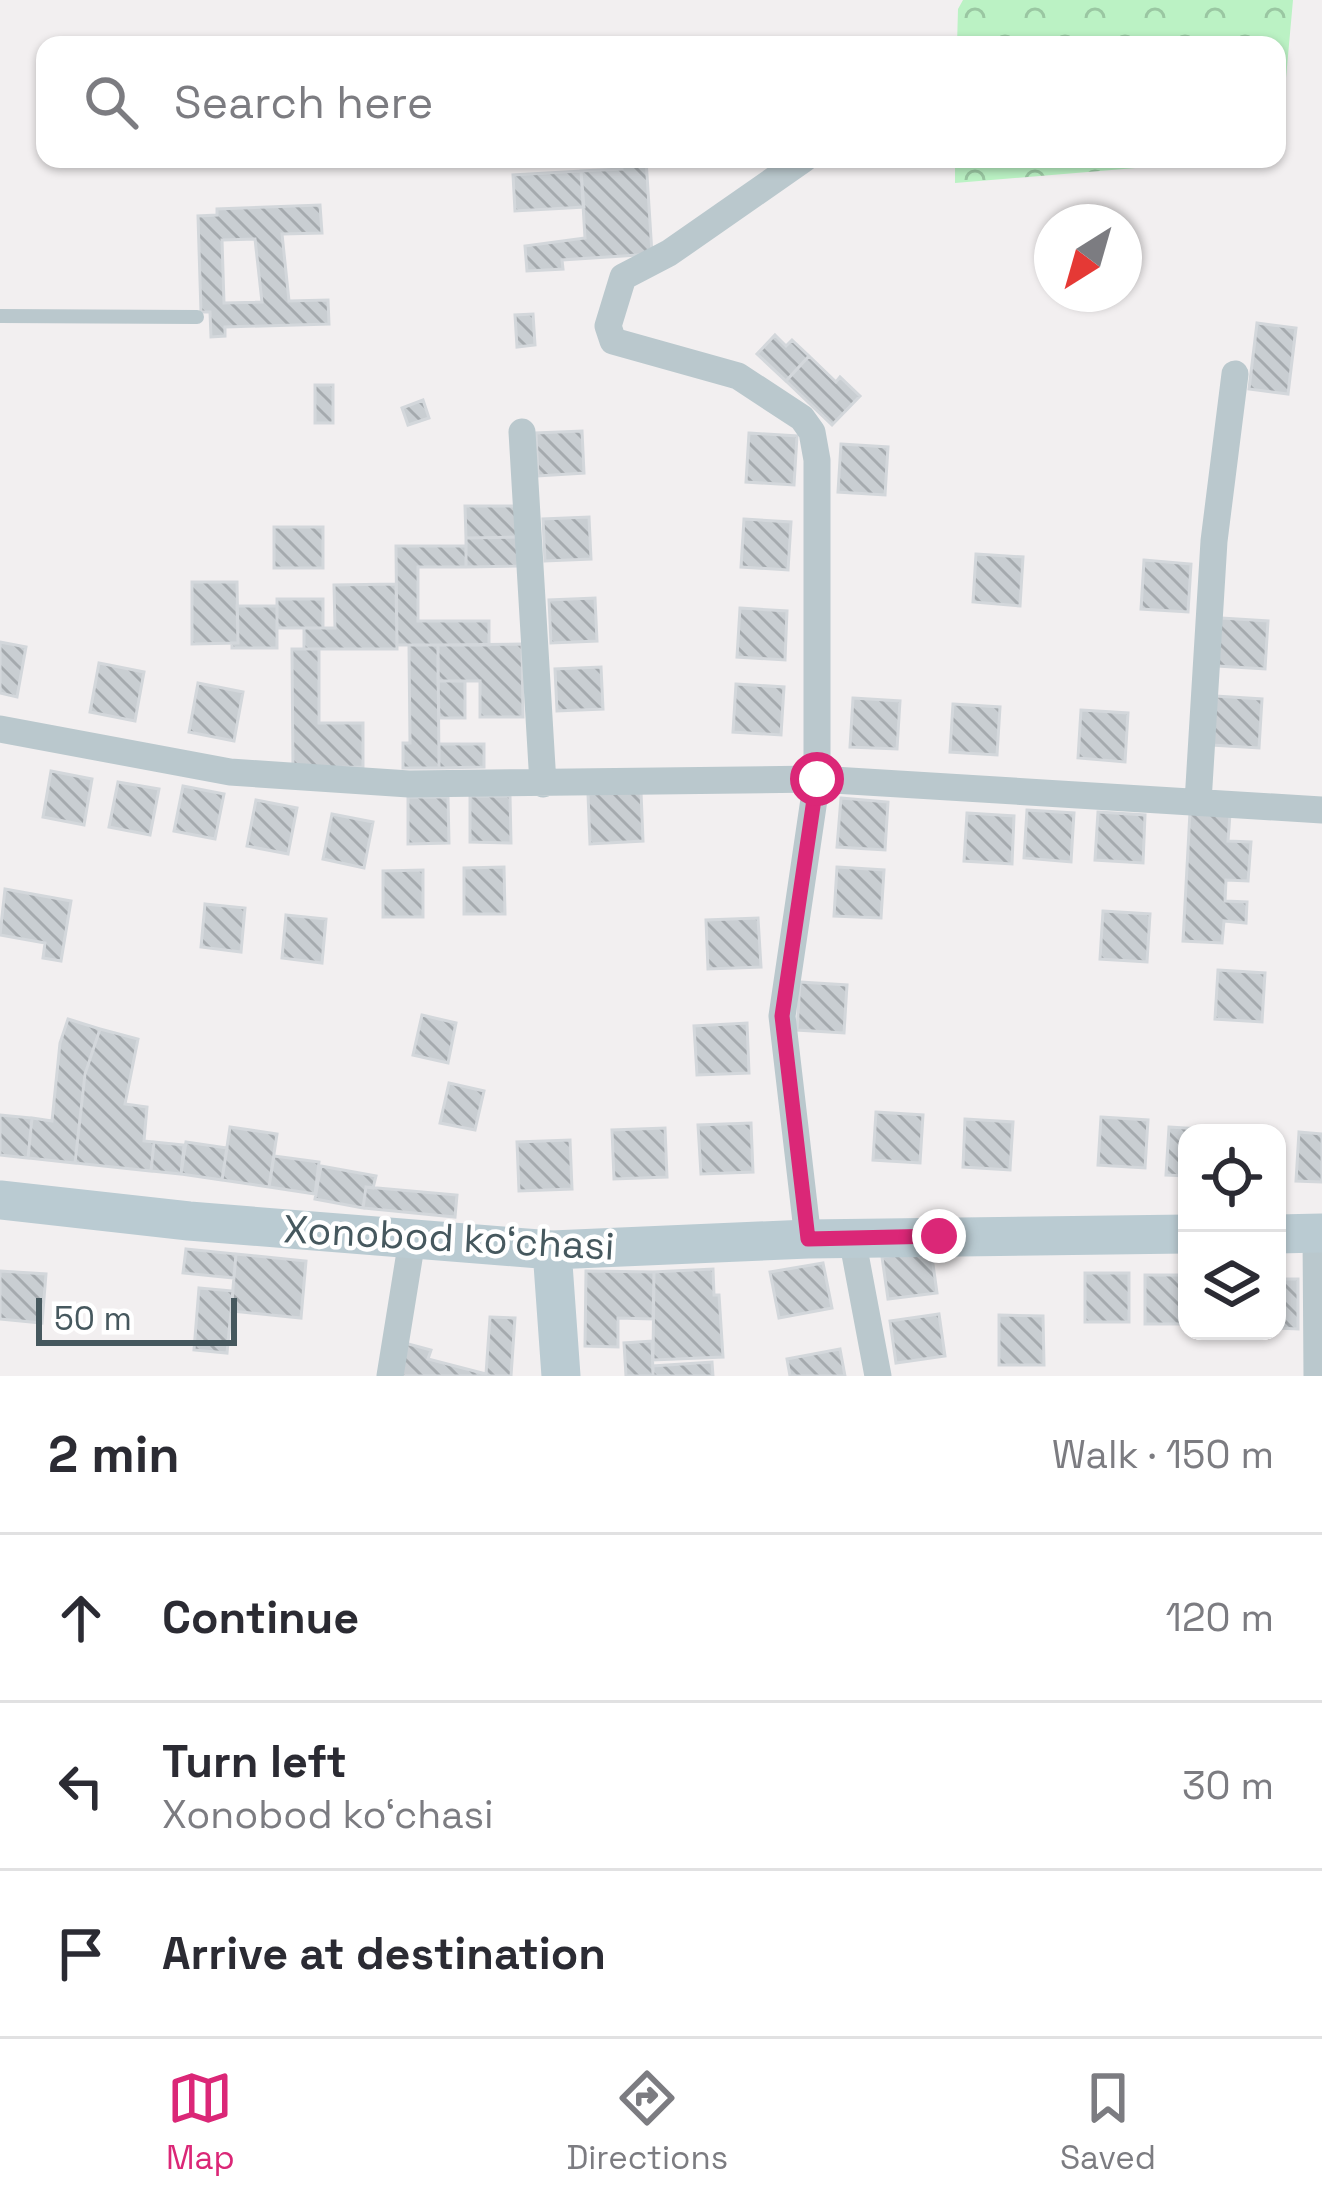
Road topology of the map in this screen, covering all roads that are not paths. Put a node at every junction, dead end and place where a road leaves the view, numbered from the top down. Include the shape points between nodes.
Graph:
1 (791, 168) edge
2 (0, 316) edge
3 (197, 317) dead end
4 (1234, 374) dead end
5 (522, 432) dead end
6 (0, 729) edge
7 (817, 779) junction
8 (543, 784) junction
9 (1198, 802) junction
10 (1322, 810) edge
11 (0, 1200) edge
12 (1305, 1233) edge
13 (1178, 1234) edge
14 (852, 1238) junction
15 (808, 1239) junction
16 (412, 1240) junction
17 (552, 1250) junction
18 (390, 1376) edge
19 (561, 1376) edge
20 (878, 1376) edge
21 (1317, 1376) edge

1 - 7 street via 623,277 608,326 613,341 738,376 812,432
2 - 3 lane
4 - 9 street
5 - 8 street
6 - 8 street via 230,772
7 - 8 street
7 - 9 street
7 - 15 street via 782,1016
9 - 10 street
11 - 16 main road, Xonobod koʻchasi
12 - 21 street
13 - 14 main road, Xonobod koʻchasi
14 - 15 main road, Xonobod koʻchasi
14 - 20 street
15 - 17 main road, Xonobod koʻchasi
16 - 17 main road, Xonobod koʻchasi
16 - 18 street
17 - 19 main road

